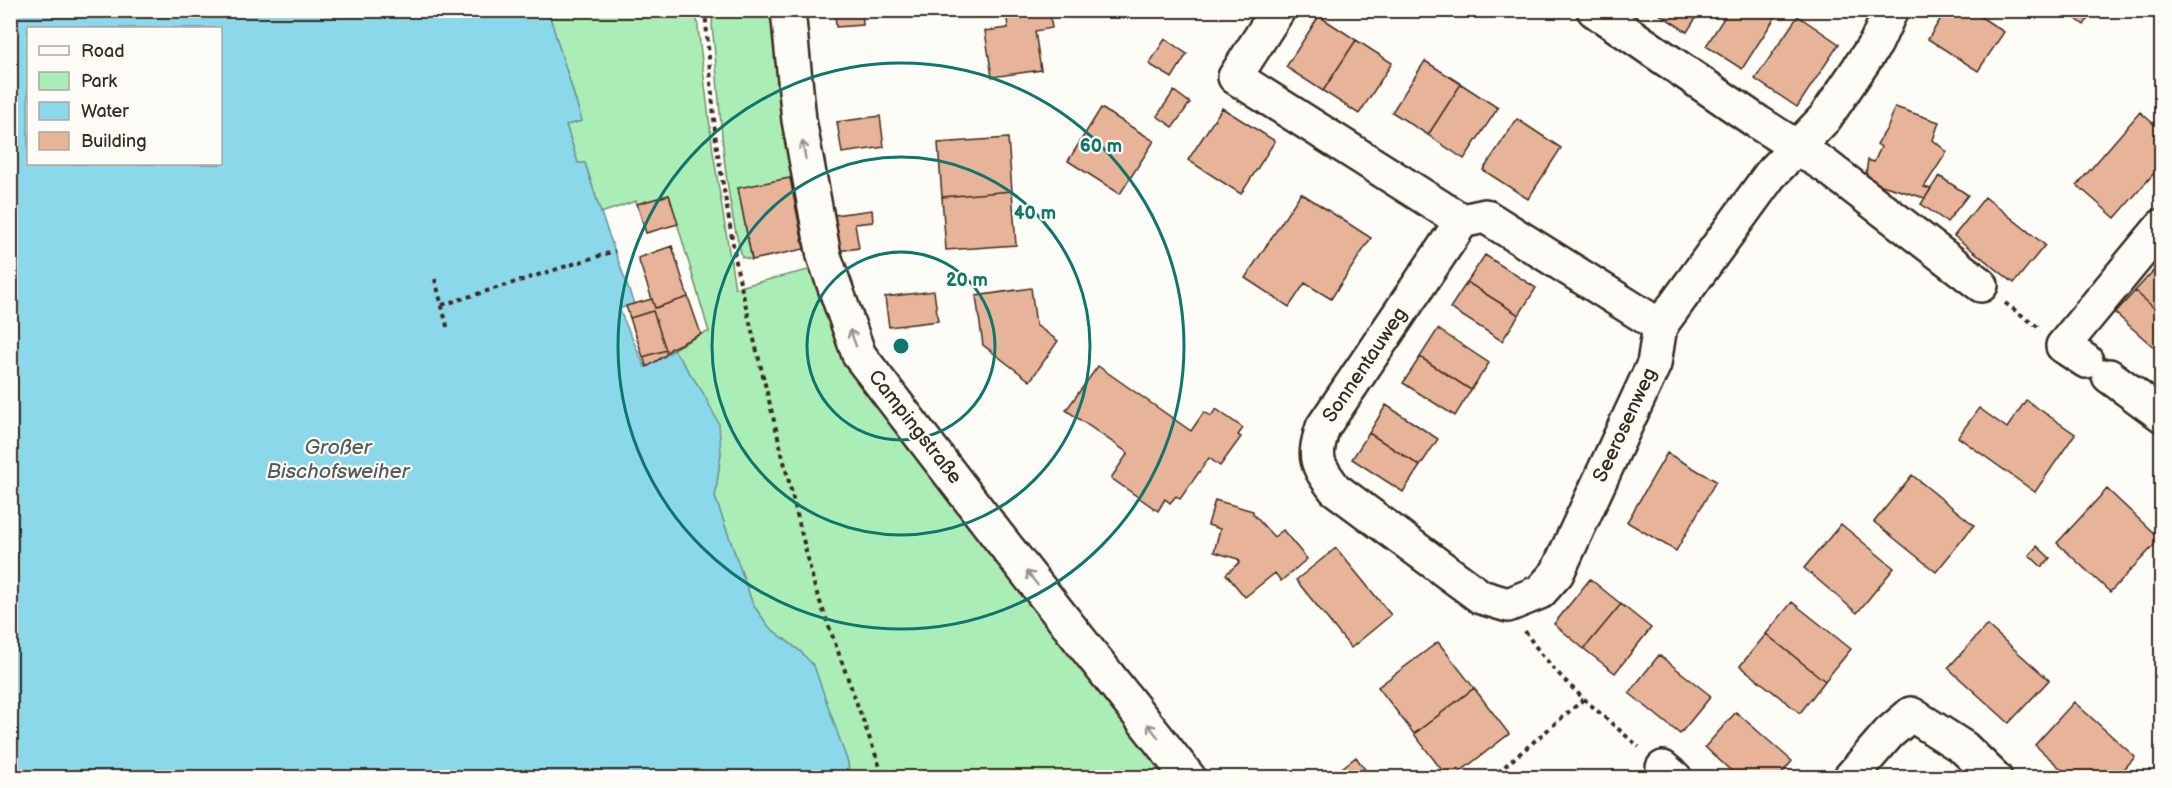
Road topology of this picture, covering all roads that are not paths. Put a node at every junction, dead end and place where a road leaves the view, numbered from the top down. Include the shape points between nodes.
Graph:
1 (788, 10) edge
2 (1278, 10) edge
3 (1594, 10) edge
4 (1892, 10) edge
5 (1797, 148) junction
6 (1462, 221) junction
7 (2162, 226) edge
8 (1981, 285) road end
9 (1660, 327) junction
10 (2162, 415) edge
11 (1508, 605) joint
12 (1189, 777) edge
13 (1850, 777) edge
14 (1995, 777) edge

12 -> 1 street, Campingstraße via 859,355 824,256 799,120
2 - 6 street via 1235,77
3 - 5 street
4 - 5 street, Seerosenweg via 1876,43 1826,118
5 - 8 street
5 - 9 street, Seerosenweg via 1770,175
6 - 9 street via 1485,216
6 - 11 street, Sonnentauweg via 1323,428 1316,448 1320,469 1335,489 1481,597
7 - 10 street via 2086,361
9 - 11 street, Seerosenweg via 1654,364 1557,573 1540,592
13 - 14 street via 1911,714 1964,748

